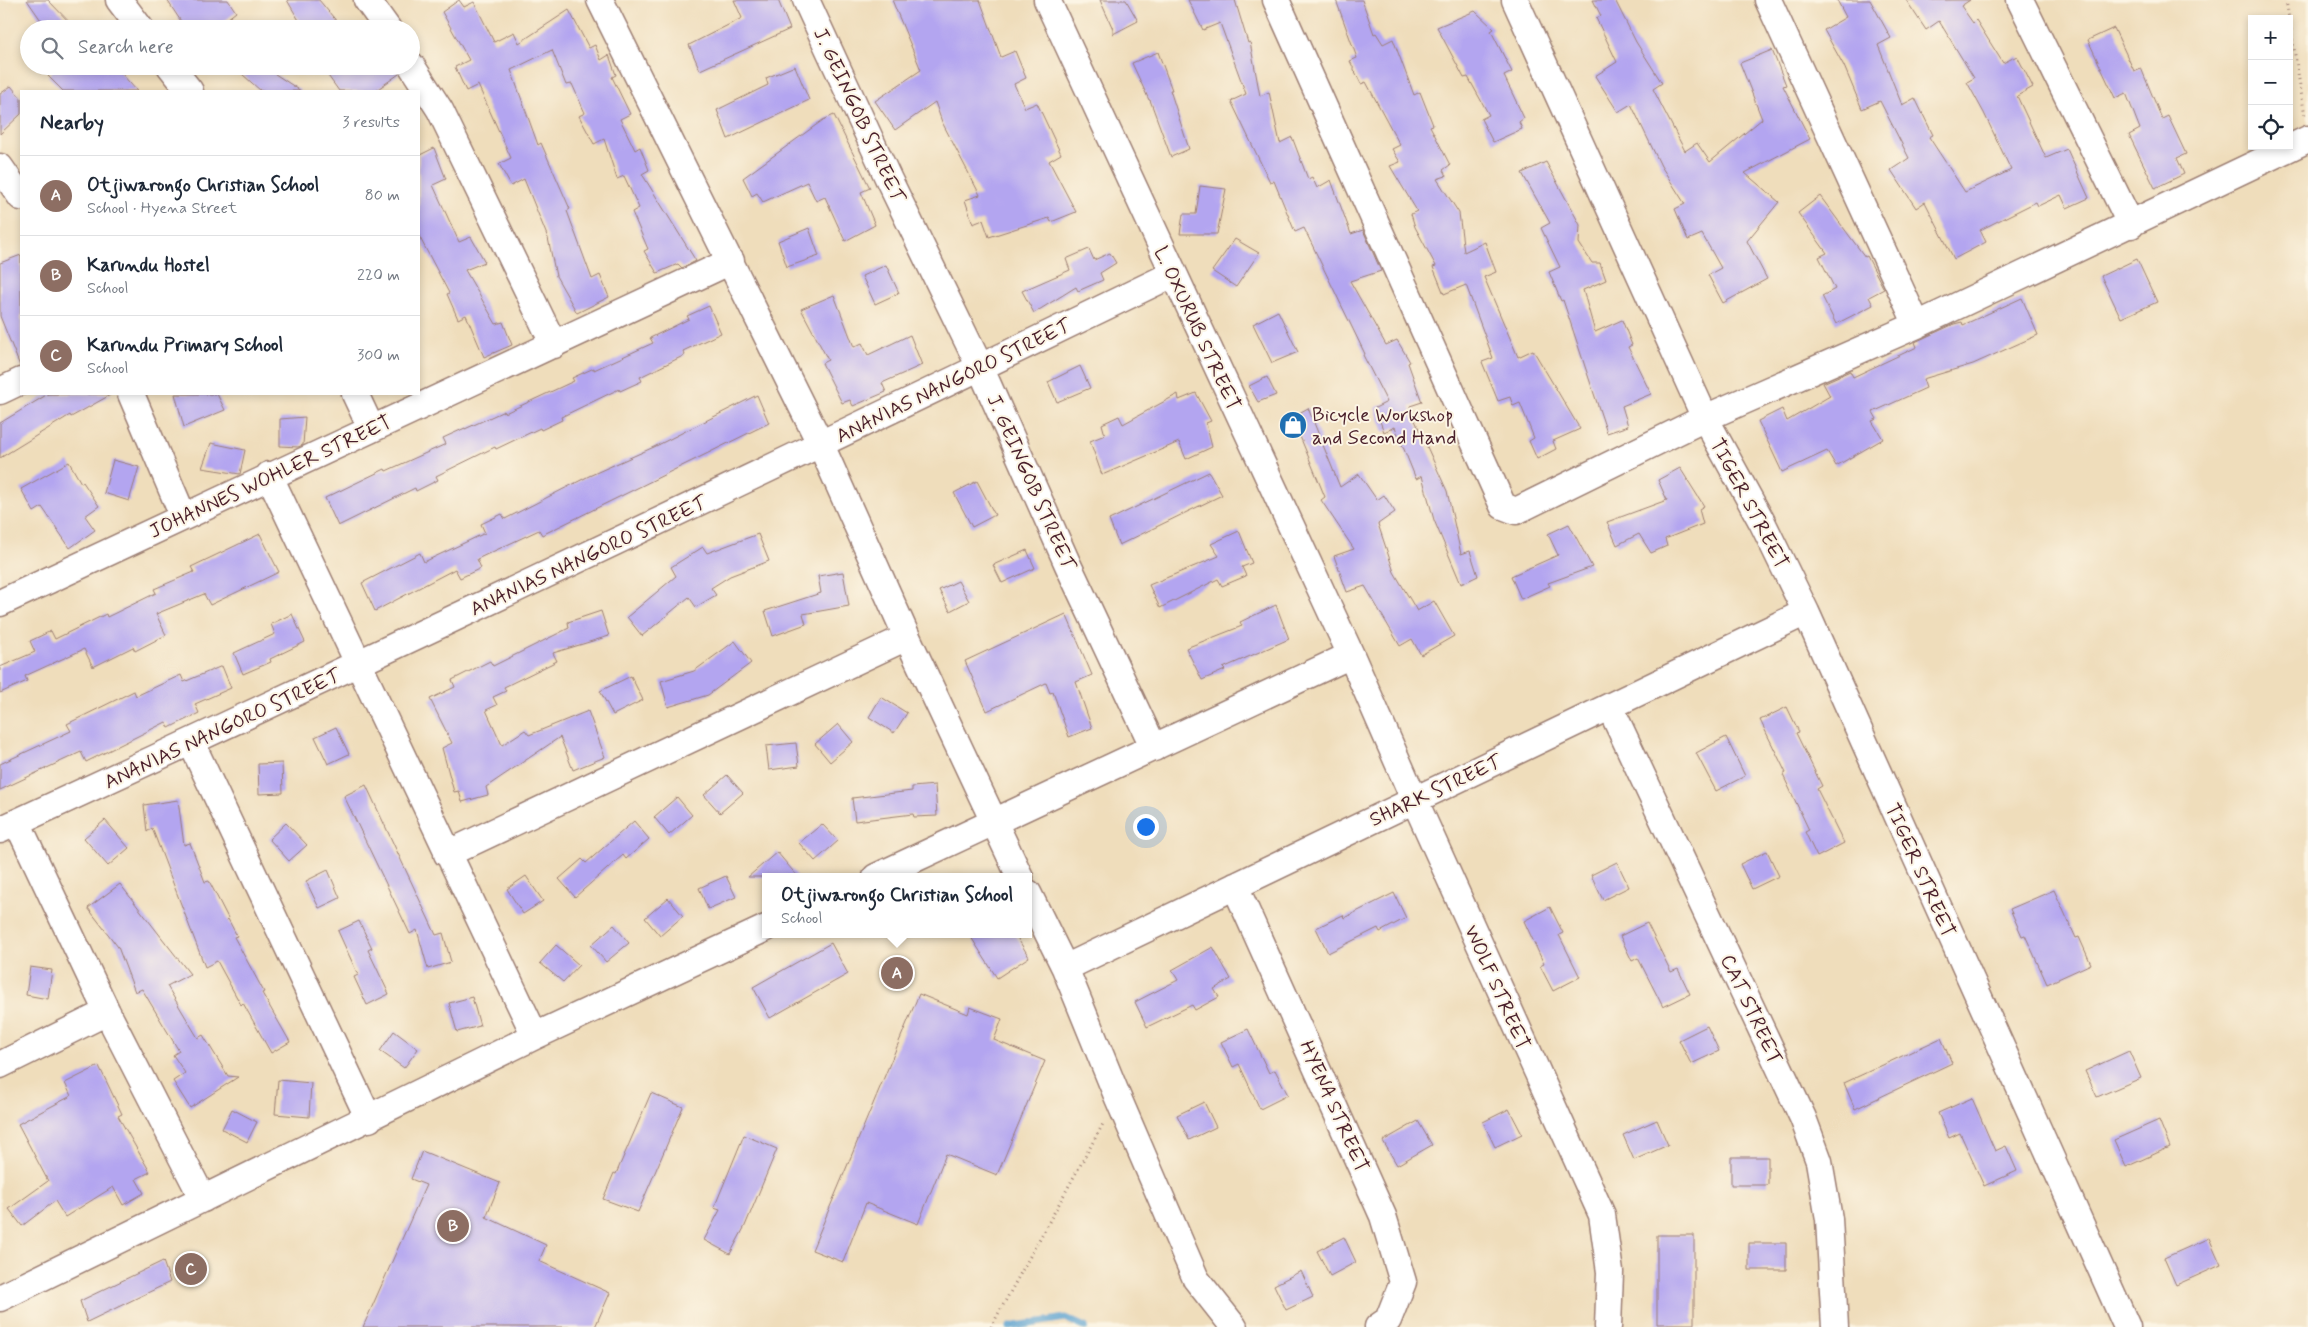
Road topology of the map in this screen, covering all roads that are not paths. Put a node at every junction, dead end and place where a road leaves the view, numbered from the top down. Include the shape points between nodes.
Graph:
1 (119, 0) edge
2 (367, 0) edge
3 (600, 0) edge
4 (806, 0) edge
5 (1047, 0) edge
6 (1276, 0) edge
7 (1515, 0) edge
8 (1768, 0) edge
9 (2020, 0) edge
10 (134, 20) edge
11 (381, 20) edge
12 (177, 75) edge
13 (417, 75) edge
14 (189, 90) edge
15 (2307, 132) edge
16 (0, 167) edge
17 (20, 196) edge
18 (2131, 225) junction
19 (731, 261) junction
20 (1173, 274) junction
21 (1917, 324) junction
22 (554, 345) junction
23 (980, 367) junction
24 (20, 381) edge
25 (0, 391) edge
26 (132, 395) edge
27 (355, 395) edge
28 (1705, 418) junction
29 (371, 428) junction
30 (821, 445) junction
31 (269, 476) junction
32 (183, 516) junction
33 (0, 602) edge
34 (1806, 612) junction
35 (907, 637) junction
36 (1351, 655) junction
37 (359, 665) junction
38 (1610, 707) junction
39 (191, 742) junction
40 (1154, 748) junction
41 (1414, 799) junction
42 (994, 822) junction
43 (9, 826) edge
44 (447, 854) junction
45 (885, 873) edge
46 (1018, 873) edge
47 (1236, 886) junction
48 (1032, 901) edge
49 (762, 930) edge
50 (1065, 968) junction
51 (107, 1012) junction
52 (535, 1036) junction
53 (0, 1065) edge
54 (369, 1119) junction
55 (203, 1199) junction
56 (0, 1298) edge
57 (2121, 1326) edge
58 (1234, 1327) edge
59 (1378, 1327) edge
60 (1608, 1327) edge
61 (1835, 1327) edge

1 - 10 street
2 - 11 street
3 - 19 street
4 - 23 street, J. GEINGOB STREET
5 - 20 street, L. OXURUB STREET
6 - 28 street via 1503,506 1516,511
7 - 28 street, TIGER STREET
8 - 21 street
9 - 18 street
12 - 14 street
13 - 22 street via 440,110
15 - 18 street
16 - 17 street
18 - 21 street
19 - 22 street, JOHANNES WOHLER STREET
19 - 30 street
20 - 23 street, ANANIAS NANGORO STREET
20 - 36 street, L. OXURUB STREET
21 - 28 street
22 - 29 street, JOHANNES WOHLER STREET
23 - 30 street, ANANIAS NANGORO STREET
23 - 40 street, J. GEINGOB STREET
24 - 25 street
26 - 32 street
27 - 29 street
28 - 34 street, TIGER STREET via 1762,522
29 - 31 street, JOHANNES WOHLER STREET
30 - 35 street
30 - 37 street, ANANIAS NANGORO STREET
31 - 32 street, JOHANNES WOHLER STREET
31 - 37 street
32 - 33 street, JOHANNES WOHLER STREET
34 - 38 street, SHARK STREET
34 - 57 street, TIGER STREET
35 - 42 street
35 - 44 street
36 - 40 street
36 - 41 street, WOLF STREET
37 - 39 street, ANANIAS NANGORO STREET
37 - 44 street
38 - 41 street, SHARK STREET
38 - 61 street, CAT STREET via 1799,1109 1819,1162 1829,1219
39 - 43 street, ANANIAS NANGORO STREET
39 - 54 street
40 - 42 street
41 - 47 street, SHARK STREET
41 - 60 street, WOLF STREET via 1602,1215 1610,1272
42 - 45 street
42 - 46 street
43 - 51 street
44 - 52 street
47 - 50 street, SHARK STREET
47 - 59 street, HYENA STREET via 1383,1216 1403,1282 1388,1320
48 - 50 street
49 - 52 street
50 - 58 street via 1196,1280
51 - 53 street
51 - 55 street
52 - 54 street
54 - 55 street
55 - 56 street

